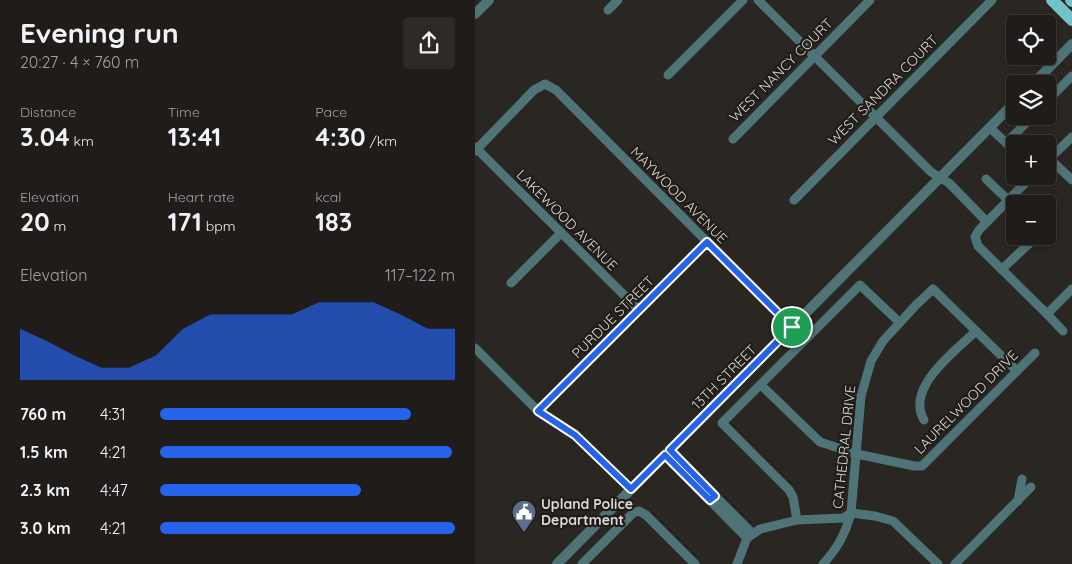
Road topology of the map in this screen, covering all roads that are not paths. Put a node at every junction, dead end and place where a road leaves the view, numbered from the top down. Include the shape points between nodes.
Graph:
1 (489, 0) edge
2 (618, 0) edge
3 (743, 0) edge
4 (758, 0) edge
5 (870, 0) edge
6 (992, 0) edge
7 (1052, 0) edge
8 (608, 10) dead end
9 (475, 14) edge
10 (1072, 20) edge
11 (1072, 44) edge
12 (814, 56) junction
13 (1042, 75) edge
14 (668, 76) dead end
15 (1072, 76) edge
16 (1056, 92) edge
17 (1006, 111) edge
18 (876, 117) junction
19 (1024, 125) edge
20 (990, 128) junction
21 (1014, 135) edge
22 (1072, 137) edge
23 (733, 139) dead end
24 (1006, 143) edge
25 (476, 149) edge
26 (1056, 153) edge
27 (1056, 166) edge
28 (940, 178) junction
29 (986, 179) dead end
30 (1072, 180) edge
31 (1023, 185) edge
32 (1013, 195) edge
33 (1006, 198) edge
34 (794, 200) dead end
35 (1006, 202) edge
36 (987, 222) junction
37 (561, 232) junction
38 (707, 242) junction
39 (1027, 245) edge
40 (1002, 269) junction
41 (511, 283) dead end
42 (1072, 289) edge
43 (639, 310) junction
44 (1047, 314) junction
45 (899, 322) junction
46 (792, 327) junction
47 (976, 331) junction
48 (1063, 331) dead end
49 (475, 348) edge
50 (1035, 353) dead end
51 (1017, 371) junction
52 (761, 385) junction
53 (538, 411) junction
54 (924, 420) dead end
55 (668, 453) junction
56 (857, 454) junction
57 (1022, 479) dead end
58 (1031, 487) dead end
59 (631, 489) junction
60 (1019, 501) junction
61 (851, 513) junction
62 (797, 520) junction
63 (750, 536) junction
64 (557, 564) edge
65 (582, 564) edge
66 (695, 564) edge
67 (737, 564) edge
68 (823, 564) edge
69 (938, 564) edge
70 (955, 564) edge

1 - 9 street
2 - 8 street
3 - 14 street
4 - 12 street
5 - 12 street, WEST NANCY COURT
6 - 18 street, WEST SANDRA COURT
7 - 10 main road
11 - 13 street
12 - 18 street
12 - 23 street, WEST NANCY COURT
15 - 16 street
17 - 20 street, 13TH STREET
18 - 28 street
18 - 34 street, WEST SANDRA COURT
19 - 21 street
20 - 24 street
20 - 28 street, 13TH STREET
22 - 26 street
25 - 37 street, LAKEWOOD AVENUE
25 - 38 street, MAYWOOD AVENUE via 534,90 545,84 556,90
27 - 30 street
28 - 36 street via 949,183
28 - 46 street, 13TH STREET
29 - 33 street
31 - 32 street
35 - 36 street
36 - 40 street via 975,237 978,246
37 - 41 street
37 - 43 street, LAKEWOOD AVENUE
38 - 43 street, PURDUE STREET
38 - 46 street, MAYWOOD AVENUE
39 - 40 street
40 - 44 street
42 - 44 street
43 - 53 street, PURDUE STREET
44 - 48 street
45 - 47 street, CATHEDRAL DRIVE via 933,289
45 - 52 street via 860,285
45 - 56 street, CATHEDRAL DRIVE via 871,361 860,411
46 - 55 street, 13TH STREET
47 - 51 street
47 - 54 street via 927,381 919,404
49 - 53 street
50 - 51 street, LAURELWOOD DRIVE
51 - 56 street, LAURELWOOD DRIVE via 922,466
52 - 56 street, LAURELWOOD DRIVE via 820,442
52 - 62 street via 722,423 789,490
53 - 59 street via 575,435
55 - 59 street, 13TH STREET
55 - 63 street
56 - 61 street, CATHEDRAL DRIVE
57 - 60 street
58 - 60 street
59 - 64 street, 13TH STREET
60 - 70 street
61 - 62 street via 836,520
61 - 68 street, CATHEDRAL DRIVE via 847,529 835,551
61 - 69 street via 893,521
62 - 63 street via 760,528
63 - 67 street
65 - 66 street via 633,513 639,511

